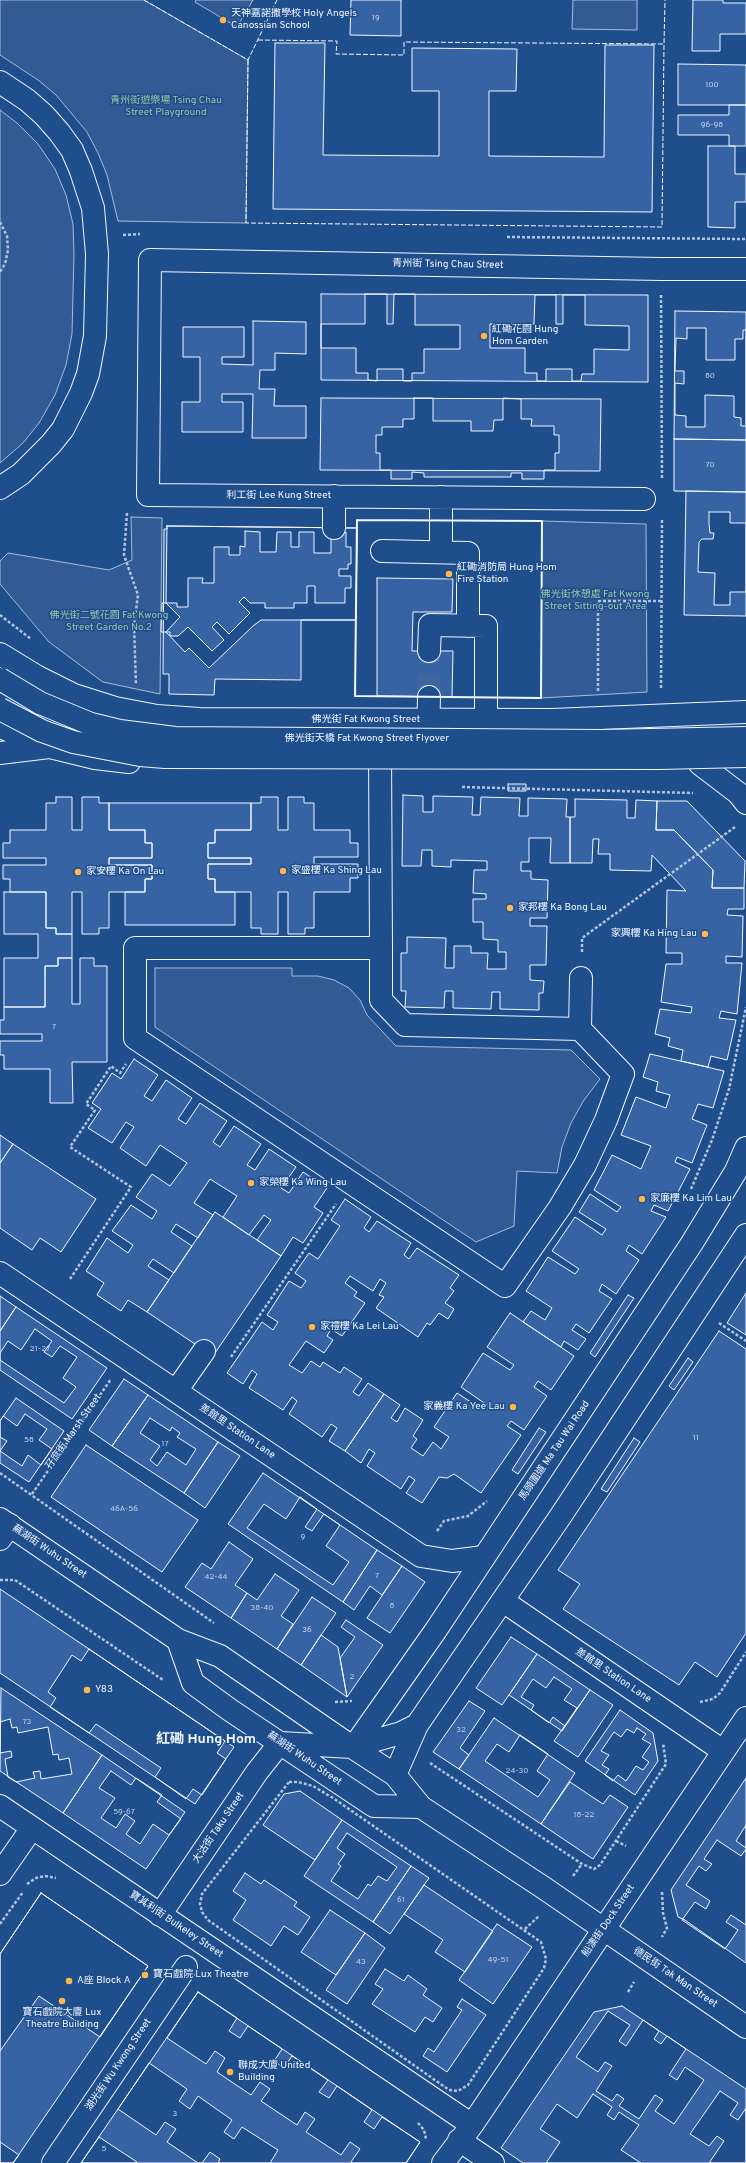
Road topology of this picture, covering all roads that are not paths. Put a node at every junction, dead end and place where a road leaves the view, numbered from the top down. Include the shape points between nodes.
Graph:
1 (0, 82) edge
2 (150, 260) joint
3 (746, 269) edge
4 (0, 488) edge
5 (334, 496) junction
6 (442, 497) junction
7 (644, 499) dead end
8 (334, 528) dead end
9 (382, 551) dead end
10 (441, 552) junction
11 (468, 626) junction
12 (429, 651) tunnel mouth
13 (0, 654) edge
14 (0, 679) edge
15 (429, 697) tunnel mouth
16 (0, 710) edge
17 (746, 712) edge
18 (429, 720) junction
19 (486, 720) junction
20 (0, 727) edge
21 (746, 738) edge
22 (50, 747) junction
23 (0, 753) edge
24 (380, 756) junction
25 (746, 756) edge
26 (746, 761) edge
27 (428, 763) junction
28 (486, 763) junction
29 (700, 764) junction
30 (746, 803) edge
31 (381, 948) junction
32 (581, 978) road end
33 (580, 1029) junction
34 (746, 1148) edge
35 (741, 1174) edge
36 (746, 1235) edge
37 (0, 1272) edge
38 (204, 1351) dead end
39 (176, 1391) junction
40 (3, 1528) edge
41 (484, 1557) junction
42 (503, 1601) junction
43 (178, 1640) junction
44 (746, 1718) edge
45 (416, 1724) junction
46 (280, 1743) junction
47 (352, 1747) junction
48 (723, 1751) junction
49 (395, 1775) junction
50 (0, 1806) edge
51 (421, 1808) junction
52 (32, 1828) junction
53 (0, 1874) edge
54 (160, 1915) junction
55 (603, 1929) junction
56 (186, 1967) dead end
57 (746, 2027) edge
58 (466, 2133) junction
59 (53, 2163) edge
60 (443, 2163) edge
61 (494, 2163) edge

1 - 4 street via 44,115 72,150 93,208 97,254 95,336 88,374 81,393 63,429 51,444 21,474
2 - 3 street, 青州街 Tsing Chau Street
2 - 5 street, 利工街 Lee Kung Street via 148,495
5 - 6 street, 利工街 Lee Kung Street
5 - 8 street
6 - 7 street, 利工街 Lee Kung Street
6 - 10 street
9 - 10 street
10 - 11 street via 468,552
11 - 12 street via 430,625
11 - 19 street via 486,626
13 - 18 street, 佛光街 Fat Kwong Street via 74,695 115,708 157,716 199,719
14 - 21 street, 佛光街天橋 Fat Kwong Street Flyover, bridge via 40,703 91,724 120,731 175,738 602,741
15 - 18 street
16 - 25 street, 佛光街天橋 Fat Kwong Street Flyover, bridge via 42,731 73,742 132,754 165,757
17 - 19 street, 佛光街 Fat Kwong Street via 552,720
18 - 19 street, 佛光街 Fat Kwong Street
18 - 27 street
19 - 28 street
20 - 22 street
22 - 23 street
22 - 24 street via 95,758 140,763
24 - 27 street
24 - 31 street
26 - 29 street
27 - 28 street
28 - 29 street
29 - 30 street via 738,793
31 - 33 street via 381,1000 405,1026
31 - 33 street via 135,948 135,1038 506,1286 560,1207 585,1165 606,1120 623,1074
32 - 33 street
34 - 35 street, 馬頭圍道 Ma Tau Wai Road
35 - 41 street, 馬頭圍道 Ma Tau Wai Road
36 - 42 street
37 - 39 street, 差館里 Station Lane
38 - 39 street
39 - 41 street, 差館里 Station Lane via 421,1556 452,1561
40 - 43 street, 蕪湖街 Wuhu Street
41 - 47 street, 馬頭圍道 Ma Tau Wai Road via 413,1664
42 - 45 street
42 - 48 street, 差館里 Station Lane
43 - 46 street, 蕪湖街 Wuhu Street via 193,1683
43 - 47 street, 蕪湖街 Wuhu Street via 220,1656
44 - 48 street, 船澳街 Dock Street
45 - 47 street via 395,1735
45 - 49 street
46 - 47 street
46 - 51 street, 蕪湖街 Wuhu Street via 374,1806
46 - 54 street, 大沽街 Taku Street via 257,1772
47 - 49 street, 蕪湖街 Wuhu Street
48 - 55 street, 船澳街 Dock Street
49 - 51 street, 蕪湖街 Wuhu Street
50 - 52 street, 寶其利街 Bulkeley Street
51 - 55 street, 蕪湖街 Wuhu Street
52 - 53 street
52 - 54 street, 寶其利街 Bulkeley Street
54 - 58 street, 寶其利街 Bulkeley Street
55 - 57 street, 德民街 Tak Man Street
55 - 58 street, 船澳街 Dock Street
56 - 59 street, 湖光街 Wu Kwong Street
58 - 60 street, 船澳街 Dock Street
58 - 61 street, 寶其利街 Bulkeley Street

